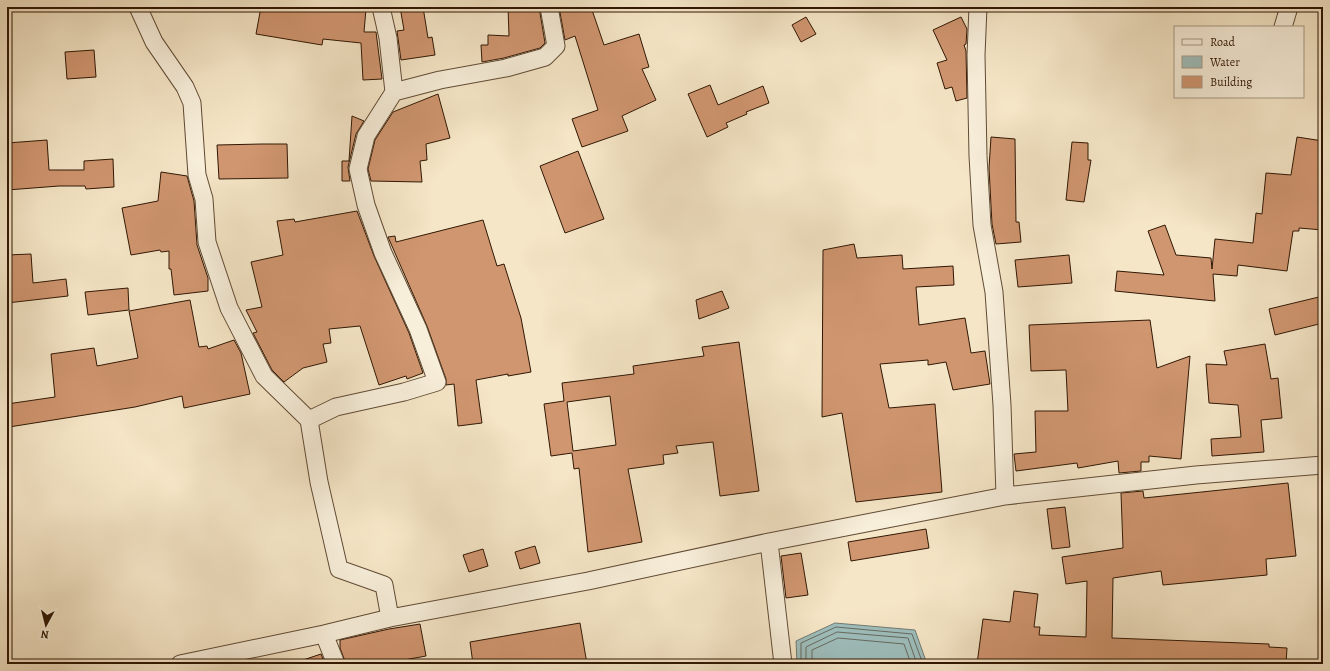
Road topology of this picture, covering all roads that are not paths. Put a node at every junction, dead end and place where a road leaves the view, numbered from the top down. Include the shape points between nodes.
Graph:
1 (138, 7) edge
2 (381, 7) edge
3 (549, 7) edge
4 (978, 7) edge
5 (1289, 7) edge
6 (1283, 26) edge
7 (394, 92) junction
8 (309, 420) junction
9 (1323, 465) edge
10 (1005, 496) junction
11 (769, 542) junction
12 (390, 618) junction
13 (324, 634) junction
14 (180, 664) edge
15 (336, 664) edge
16 (783, 664) edge

1 - 8 street via 154,42 185,87 192,103 197,175 204,199 207,242 229,308 264,376
2 - 7 street via 388,38
3 - 7 street via 556,46 545,57
4 - 10 street via 978,156 982,225 994,292
5 - 6 street
7 - 8 street via 366,136 358,169 366,205 383,253 418,329 436,382 336,407
8 - 12 street via 319,482 339,569 384,585
9 - 10 street via 1196,475
10 - 11 street
11 - 12 street via 588,581
11 - 16 street
12 - 13 street
13 - 14 street
13 - 15 street

